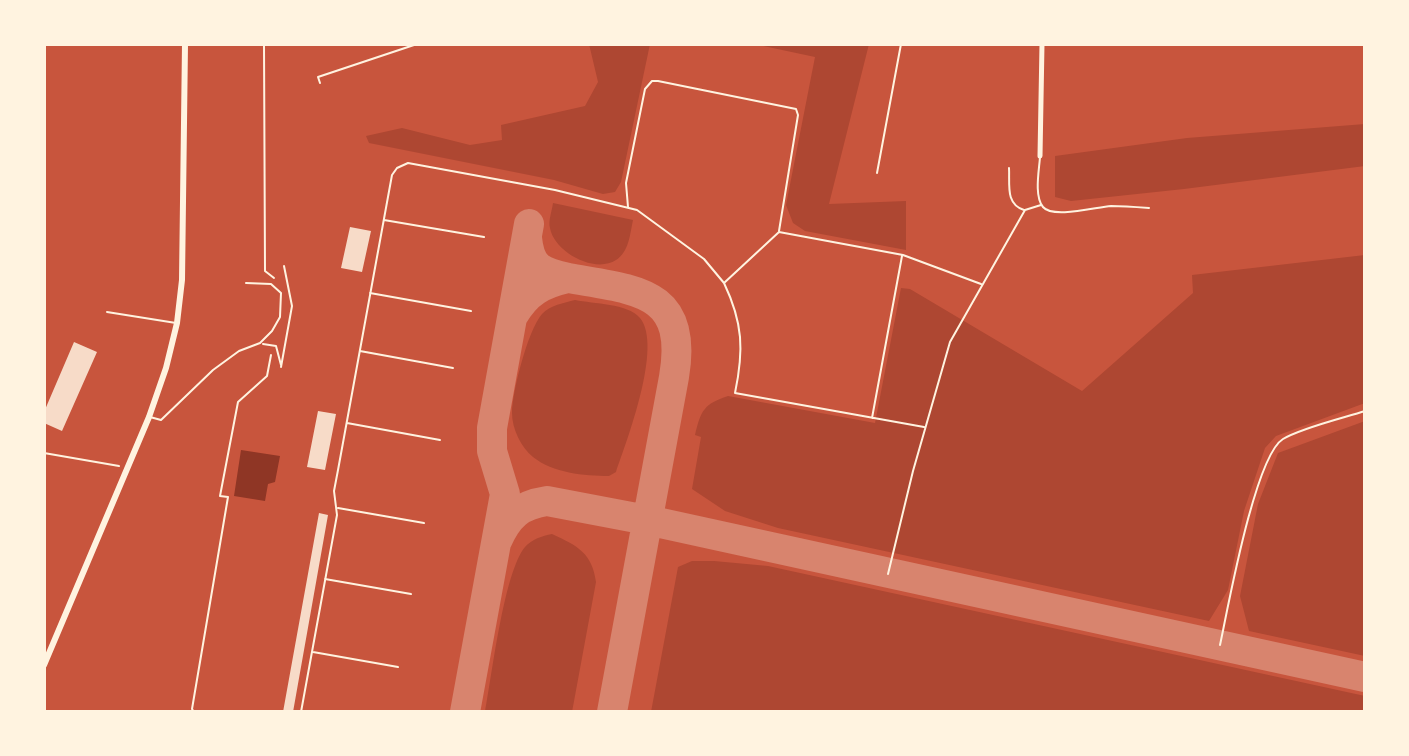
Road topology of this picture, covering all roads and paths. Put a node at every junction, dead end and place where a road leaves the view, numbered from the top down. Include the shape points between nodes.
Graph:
1 (185, 44) edge
2 (264, 44) edge
3 (417, 44) edge
4 (901, 44) edge
5 (1042, 44) edge
6 (320, 83) dead end
7 (1040, 156) joint
8 (1009, 168) dead end
9 (877, 173) dead end
10 (1041, 205) junction
11 (628, 208) junction
12 (1149, 208) dead end
13 (1025, 210) junction
14 (384, 220) junction
15 (779, 232) junction
16 (484, 237) dead end
17 (903, 255) junction
18 (284, 266) dead end
19 (277, 280) dead end
20 (246, 283) dead end
21 (724, 283) junction
22 (981, 284) junction
23 (370, 293) junction
24 (471, 311) dead end
25 (107, 312) dead end
26 (177, 323) junction
27 (260, 343) junction
28 (273, 345) junction
29 (360, 351) junction
30 (453, 368) dead end
31 (1365, 411) edge
32 (149, 417) junction
33 (872, 418) junction
34 (347, 423) junction
35 (926, 428) junction
36 (440, 440) dead end
37 (44, 453) edge
38 (128, 467) junction
39 (337, 507) junction
40 (424, 523) dead end
41 (888, 574) dead end
42 (325, 579) junction
43 (411, 594) dead end
44 (1220, 645) dead end
45 (312, 651) junction
46 (44, 665) edge
47 (398, 667) dead end
48 (194, 712) edge
49 (301, 712) edge

1 - 26 street
2 - 19 path via 265,271
3 - 6 path via 336,69 318,77
4 - 9 path
5 - 7 street
7 - 10 lane
8 - 13 lane via 1010,200
10 - 12 lane via 1057,212
10 - 13 lane
11 - 14 lane via 408,163 392,175
11 - 15 lane via 626,183 645,89 658,81 796,109
11 - 21 lane via 704,259
13 - 22 lane
14 - 16 lane
14 - 23 lane
15 - 17 lane
15 - 21 lane
17 - 22 lane
17 - 33 lane
18 - 28 lane via 292,306 281,367
20 - 27 lane via 271,284 281,293 280,317
21 - 33 lane via 741,327 735,393
22 - 35 lane via 950,342
23 - 24 lane
23 - 29 lane
25 - 26 lane
26 - 32 street
27 - 28 lane
27 - 32 lane via 213,370 161,420
28 - 48 path via 267,376 238,402 220,496 228,497
29 - 30 lane
29 - 34 lane
31 - 44 lane via 1281,440 1266,461
32 - 38 street
33 - 35 lane
34 - 36 lane
34 - 39 lane via 334,491
35 - 41 lane
37 - 38 path
38 - 46 street
39 - 40 lane
39 - 42 lane
42 - 43 lane
42 - 45 lane
45 - 47 lane
45 - 49 lane

